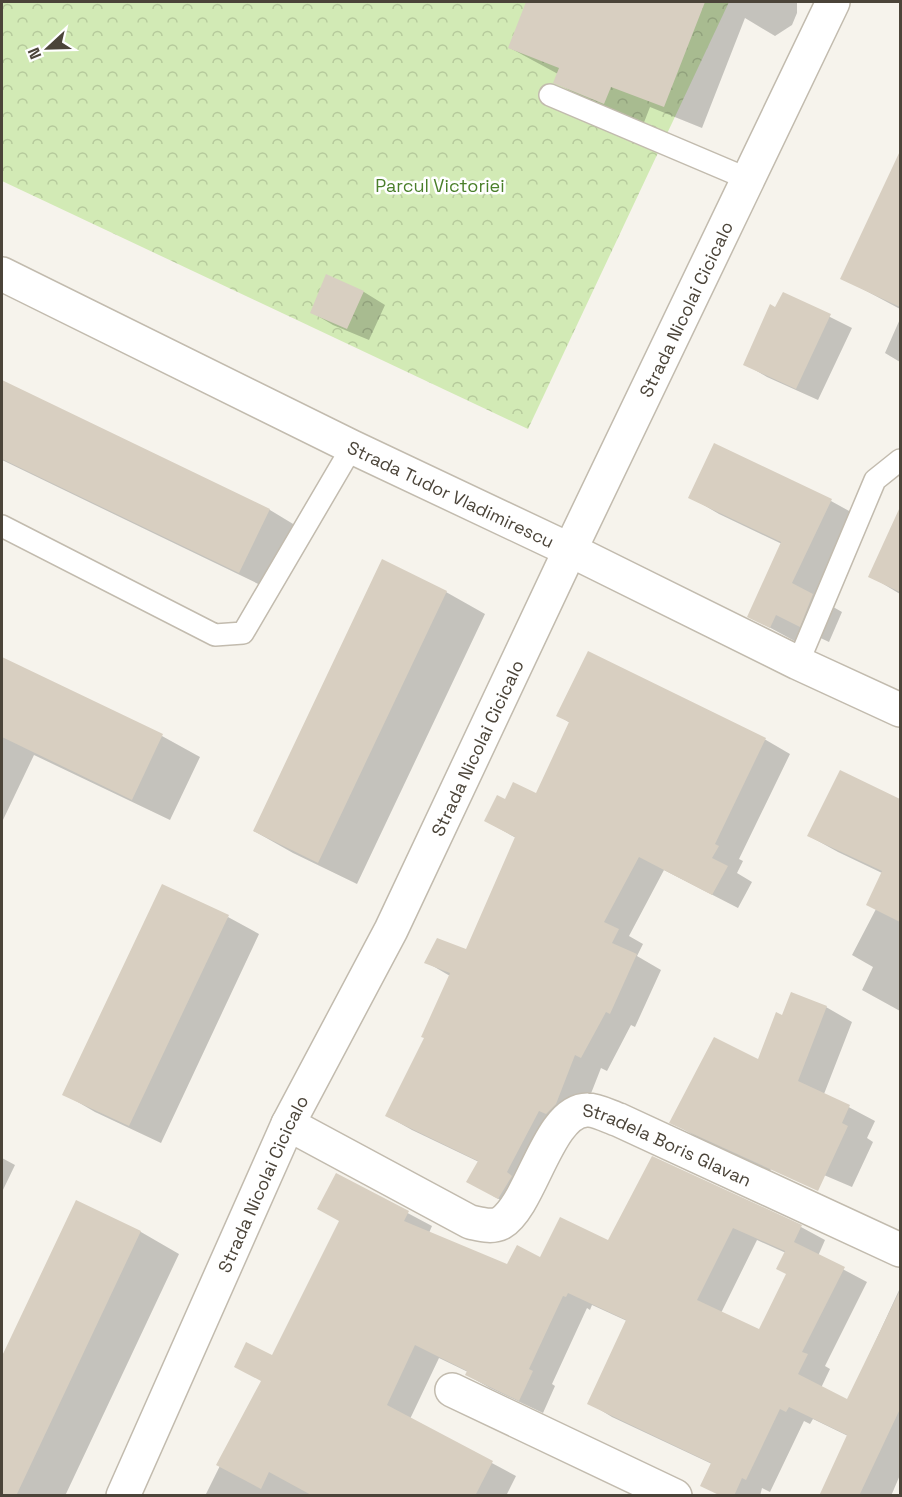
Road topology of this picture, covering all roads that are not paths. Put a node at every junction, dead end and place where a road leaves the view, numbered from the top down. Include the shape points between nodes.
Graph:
1 (833, 2) edge
2 (550, 95) dead end
3 (748, 180) junction
4 (2, 274) edge
5 (352, 447) junction
6 (900, 460) edge
7 (2, 526) edge
8 (570, 550) junction
9 (798, 663) junction
10 (900, 710) edge
11 (288, 1124) junction
12 (900, 1250) edge
13 (452, 1390) dead end
14 (123, 1496) edge
15 (675, 1496) edge

1 - 3 street, Strada Nicolai Cicicalo
2 - 3 lane
3 - 8 street, Strada Nicolai Cicicalo
4 - 5 street, Strada Tudor Vladimirescu
5 - 7 lane via 243,633 215,635
5 - 8 street, Strada Tudor Vladimirescu
6 - 9 lane via 875,480
8 - 9 street, Strada Tudor Vladimirescu
8 - 11 street, Strada Nicolai Cicicalo via 391,930
9 - 10 street, Strada Tudor Vladimirescu
11 - 12 street, Stradela Boris Glavan via 470,1222 490,1226 501,1223 513,1211 559,1127 573,1114 588,1110 619,1120
11 - 14 street, Strada Nicolai Cicicalo
13 - 15 street

